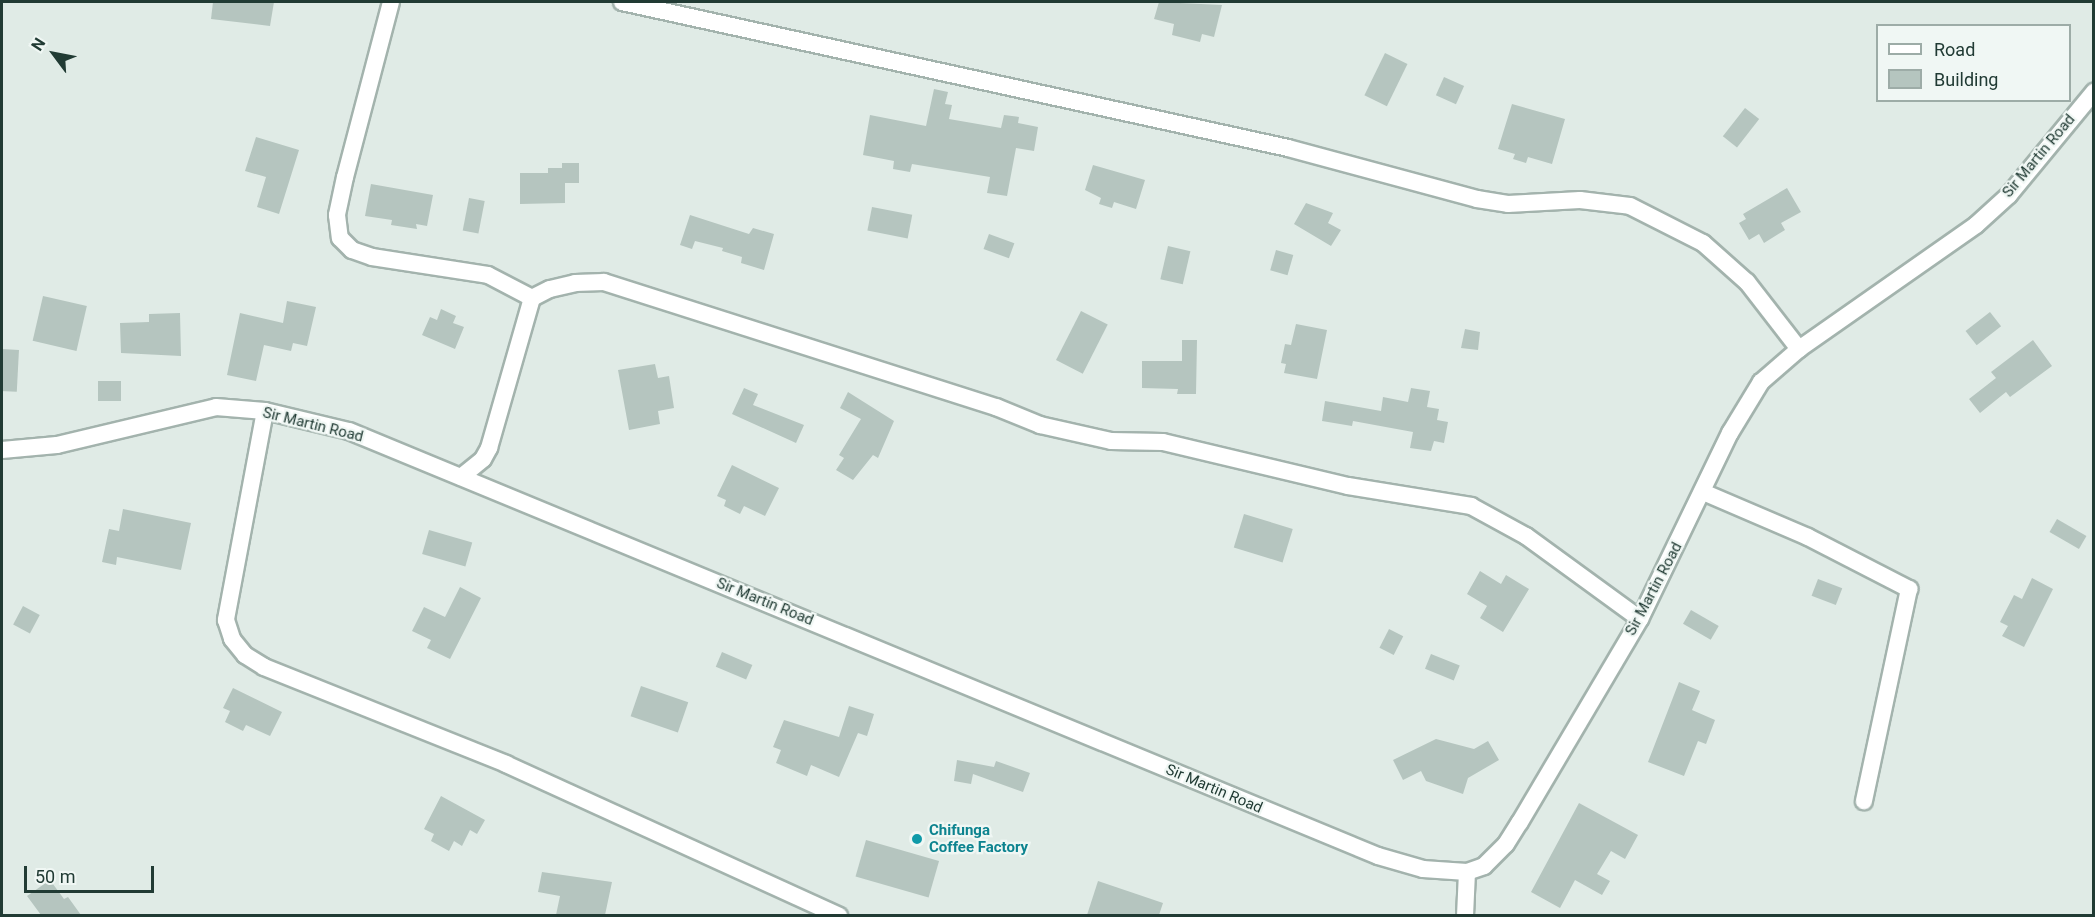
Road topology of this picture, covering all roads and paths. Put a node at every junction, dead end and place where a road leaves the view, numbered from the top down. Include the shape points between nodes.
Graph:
1 (392, 2) edge
2 (622, 2) edge
3 (2094, 92) edge
4 (532, 298) junction
5 (1799, 349) junction
6 (265, 411) junction
7 (2, 450) edge
8 (461, 477) junction
9 (1703, 492) junction
10 (1640, 619) junction
11 (1864, 801) dead end
12 (1467, 872) junction
13 (839, 915) edge
14 (1466, 915) edge

1 - 4 street via 345,177 337,215 339,238 351,250 372,257 488,275
2 - 5 street via 1266,143 1477,200 1508,204 1580,200 1630,206 1668,222 1712,251 1747,282
3 - 5 street, Sir Martin Road via 2009,195 1976,225
4 - 8 street via 489,448 483,459
4 - 10 street via 575,283 604,282 996,407 1040,425 1111,441 1163,442 1348,486 1471,506 1526,536
5 - 9 street, Sir Martin Road via 1761,382 1743,408
6 - 7 street, Sir Martin Road via 216,407 57,445
6 - 8 street, Sir Martin Road via 349,431
6 - 13 street via 226,620 232,639 245,655 264,667 516,768
8 - 12 street, Sir Martin Road via 1378,856 1423,869
9 - 10 street, Sir Martin Road
9 - 11 street via 1817,541 1909,589
10 - 12 street, Sir Martin Road via 1506,844 1484,866
12 - 14 street

